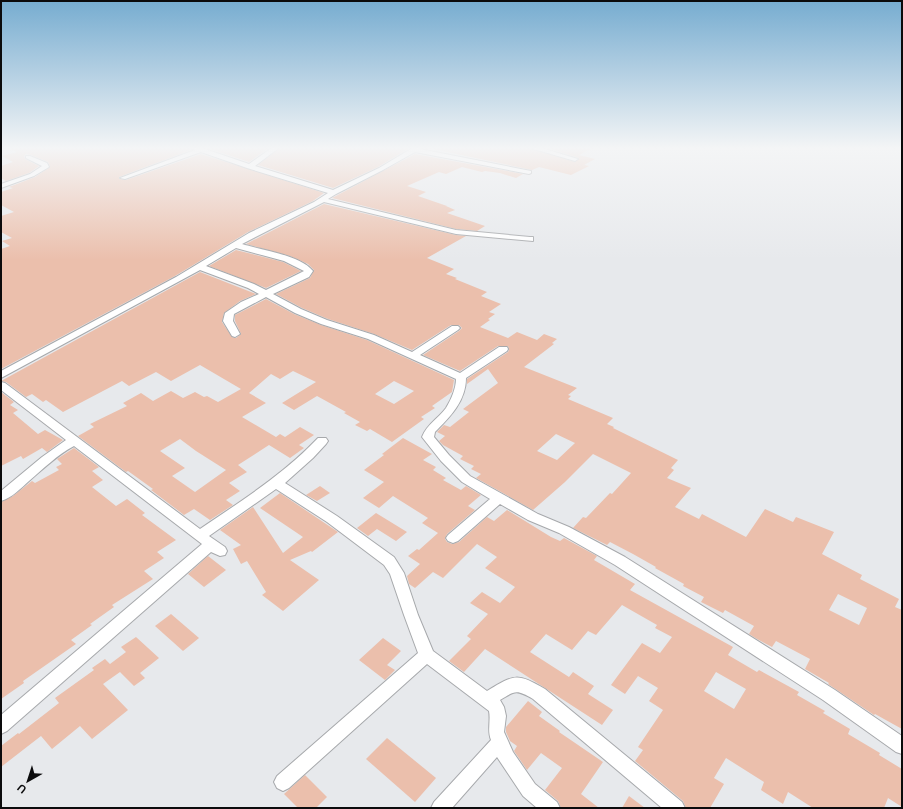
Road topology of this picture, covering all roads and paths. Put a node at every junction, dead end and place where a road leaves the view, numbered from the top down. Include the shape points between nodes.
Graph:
1 (310, 185) edge
2 (349, 185) edge
3 (333, 192) junction
4 (326, 200) junction
5 (530, 239) dead end
6 (235, 245) junction
7 (200, 267) junction
8 (266, 293) junction
9 (455, 328) dead end
10 (235, 334) dead end
11 (503, 349) dead end
12 (414, 355) junction
13 (1, 375) edge
14 (461, 377) junction
15 (1, 385) edge
16 (70, 437) junction
17 (322, 441) dead end
18 (276, 483) junction
19 (1, 497) edge
20 (499, 498) junction
21 (453, 538) dead end
22 (211, 543) junction
23 (427, 655) junction
24 (488, 700) junction
25 (1, 726) edge
26 (500, 742) junction
27 (902, 746) edge
28 (283, 782) dead end
29 (440, 808) edge
30 (551, 808) edge
31 (676, 808) edge

1 - 3 street
2 - 3 street
3 - 4 street
4 - 5 street via 456,232
4 - 6 street
6 - 7 street
6 - 8 street via 296,262 309,271 306,275
7 - 8 street
7 - 13 street
8 - 10 street via 230,313 228,321
8 - 12 street via 324,322 371,337
9 - 12 street
11 - 14 street
12 - 14 street
14 - 20 street via 461,385 451,409 430,431 428,437 444,458 466,479
15 - 16 street
16 - 19 street via 26,478
16 - 22 street
17 - 18 street via 306,459
18 - 22 street
18 - 23 street via 332,519 389,561 397,573
20 - 21 street
20 - 27 street via 620,561 829,695
22 - 25 street
23 - 24 street
23 - 28 street
24 - 26 street via 496,707 496,732
24 - 31 street via 509,686 521,684 539,694
26 - 29 street
26 - 30 street via 509,761 529,790

